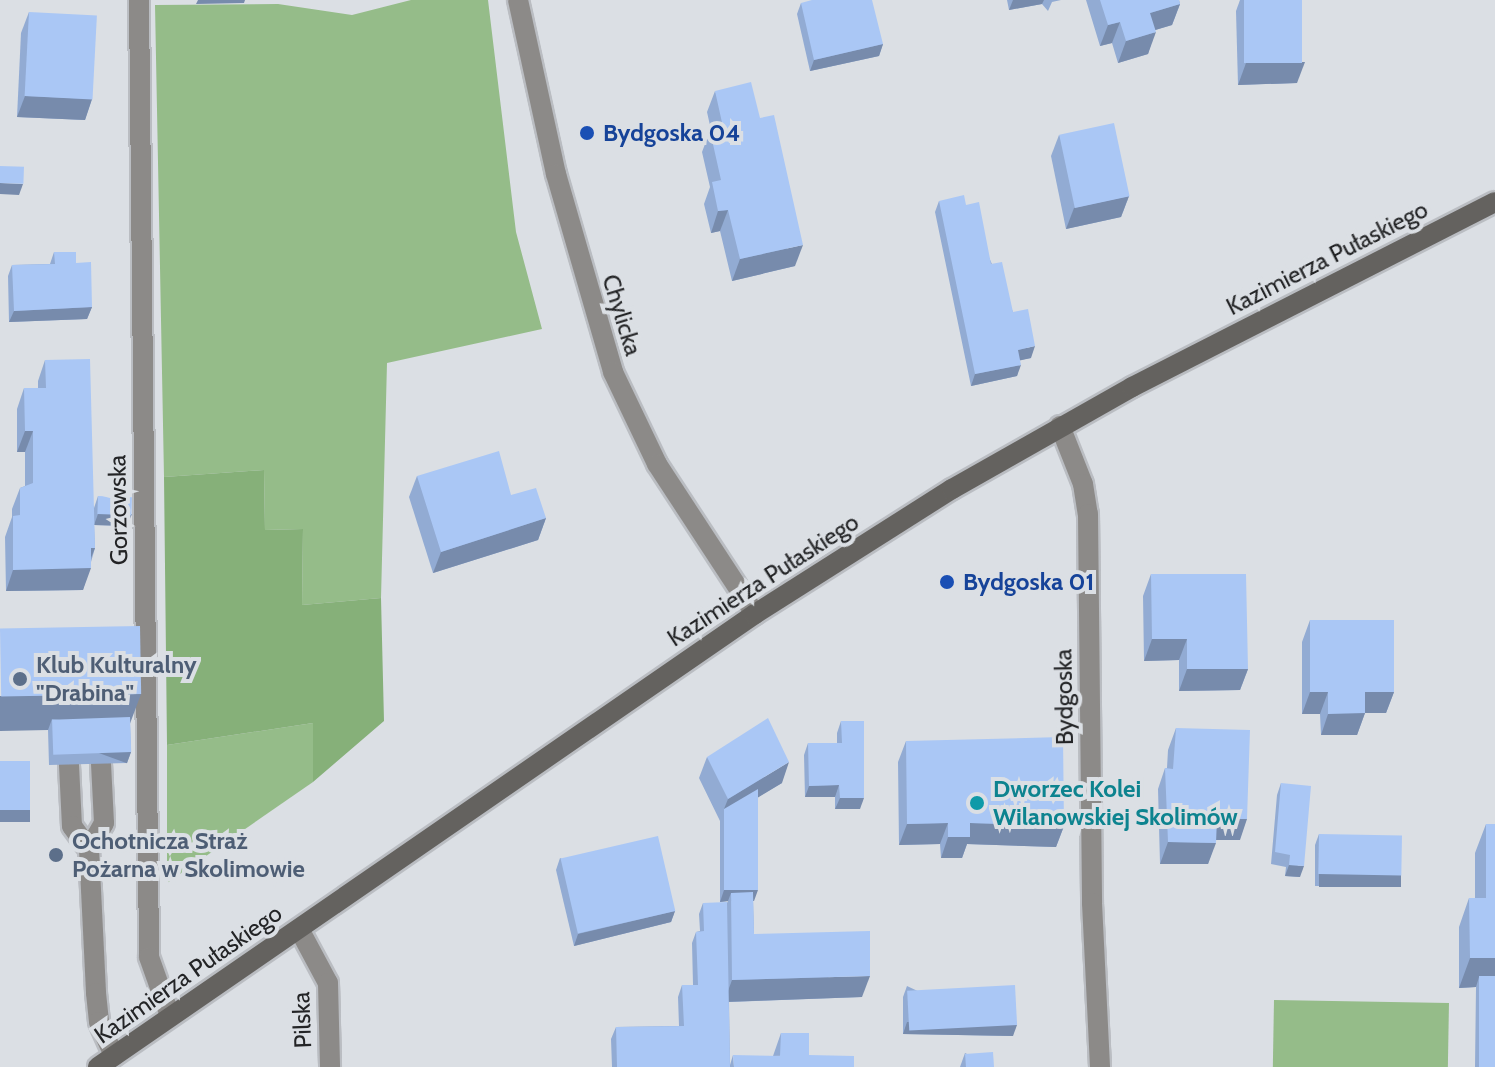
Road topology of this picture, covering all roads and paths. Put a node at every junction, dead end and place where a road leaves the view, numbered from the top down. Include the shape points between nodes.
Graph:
1 (139, 0) edge
2 (518, 0) edge
3 (1495, 202) edge
4 (1060, 426) junction
5 (755, 614) junction
6 (101, 764) edge
7 (69, 765) edge
8 (89, 849) junction
9 (299, 929) junction
10 (170, 1016) junction
11 (111, 1063) edge
12 (330, 1067) edge
13 (1100, 1067) edge

1 - 10 street, Gorzowska via 149,957
2 - 5 street, Chylicka via 556,174 613,372 657,464
3 - 4 main road, Kazimierza Pułaskiego
4 - 5 main road, Kazimierza Pułaskiego
4 - 13 street, Bydgoska via 1083,484 1088,514 1092,903
5 - 9 main road, Kazimierza Pułaskiego
6 - 8 street via 104,823
7 - 8 street via 72,826
8 - 11 street via 99,1022
9 - 10 main road, Kazimierza Pułaskiego
9 - 12 street, Pilska via 328,983
10 - 11 main road, Kazimierza Pułaskiego

